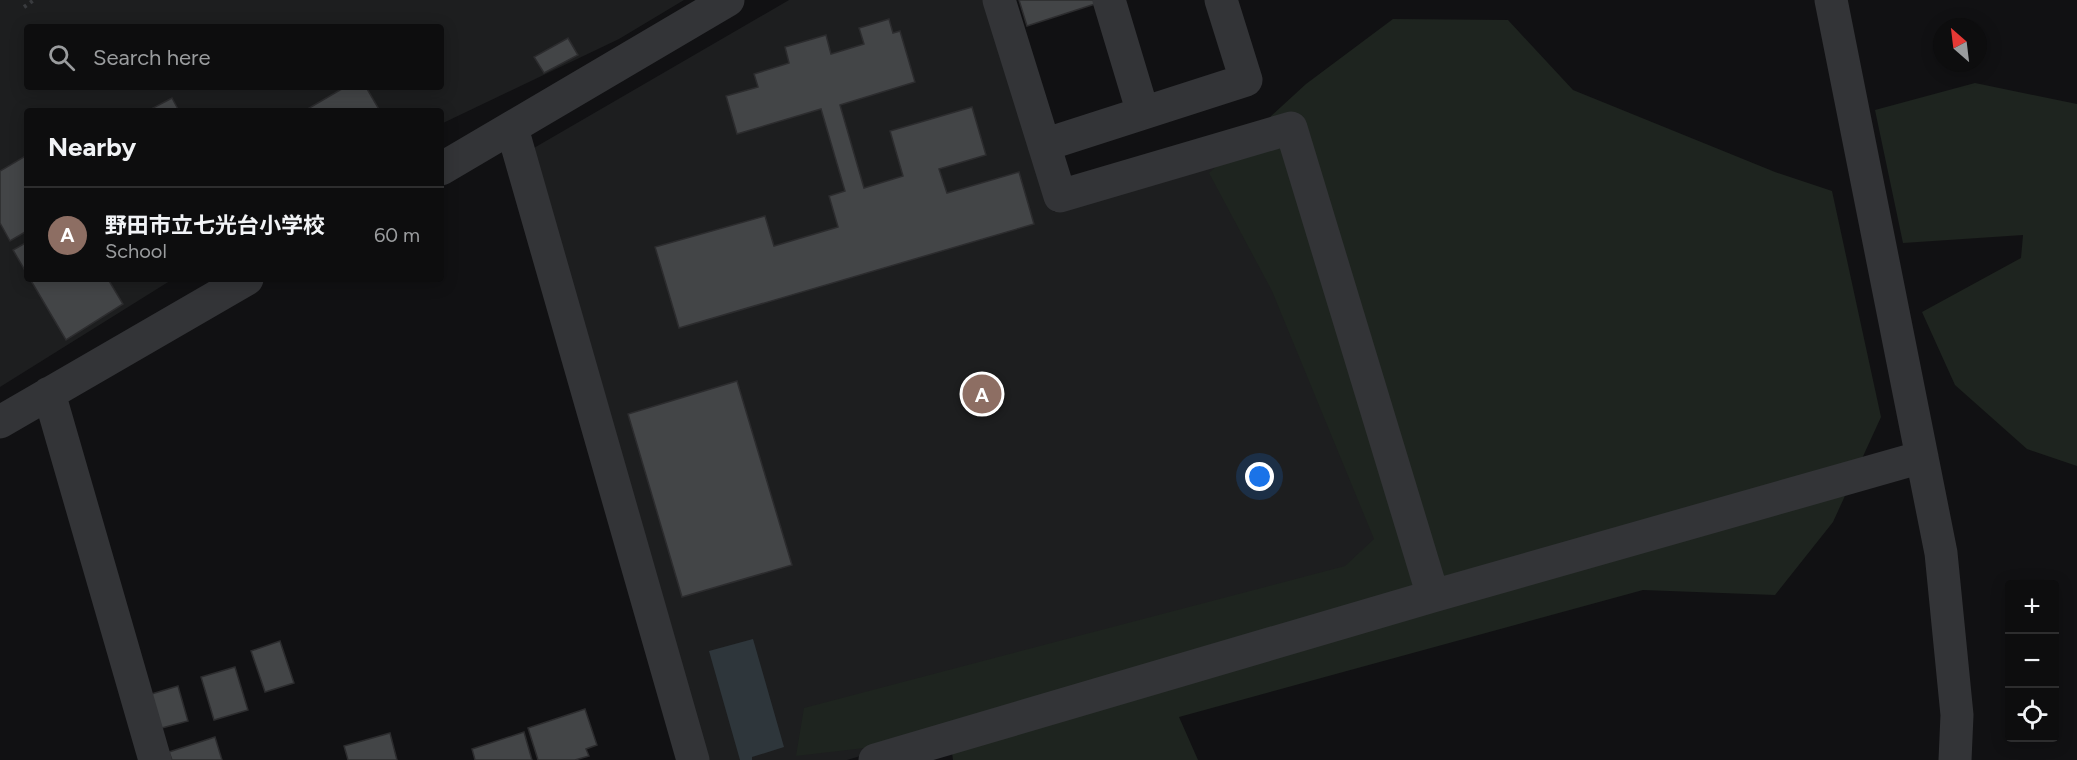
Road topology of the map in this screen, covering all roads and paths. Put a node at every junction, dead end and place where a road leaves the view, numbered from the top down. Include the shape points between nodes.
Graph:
1 (34, 0) edge
2 (728, 0) edge
3 (999, 0) edge
4 (1110, 0) edge
5 (1221, 0) edge
6 (1831, 0) edge
7 (24, 7) dead end
8 (1143, 113) junction
9 (512, 128) junction
10 (1044, 145) junction
11 (444, 167) edge
12 (242, 282) edge
13 (50, 393) junction
14 (0, 422) edge
15 (1922, 458) junction
16 (1433, 596) junction
17 (155, 760) edge
18 (693, 760) edge
19 (875, 760) edge
20 (1955, 760) edge

1 - 7 path
2 - 9 street
3 - 10 street
4 - 8 street
5 - 8 street via 1246,80
6 - 15 street
8 - 10 street
9 - 11 street
9 - 18 street
10 - 16 street via 1060,196 1291,128
12 - 13 street
13 - 14 street
13 - 17 street
15 - 16 street
15 - 20 street via 1941,552 1957,715
16 - 19 street

